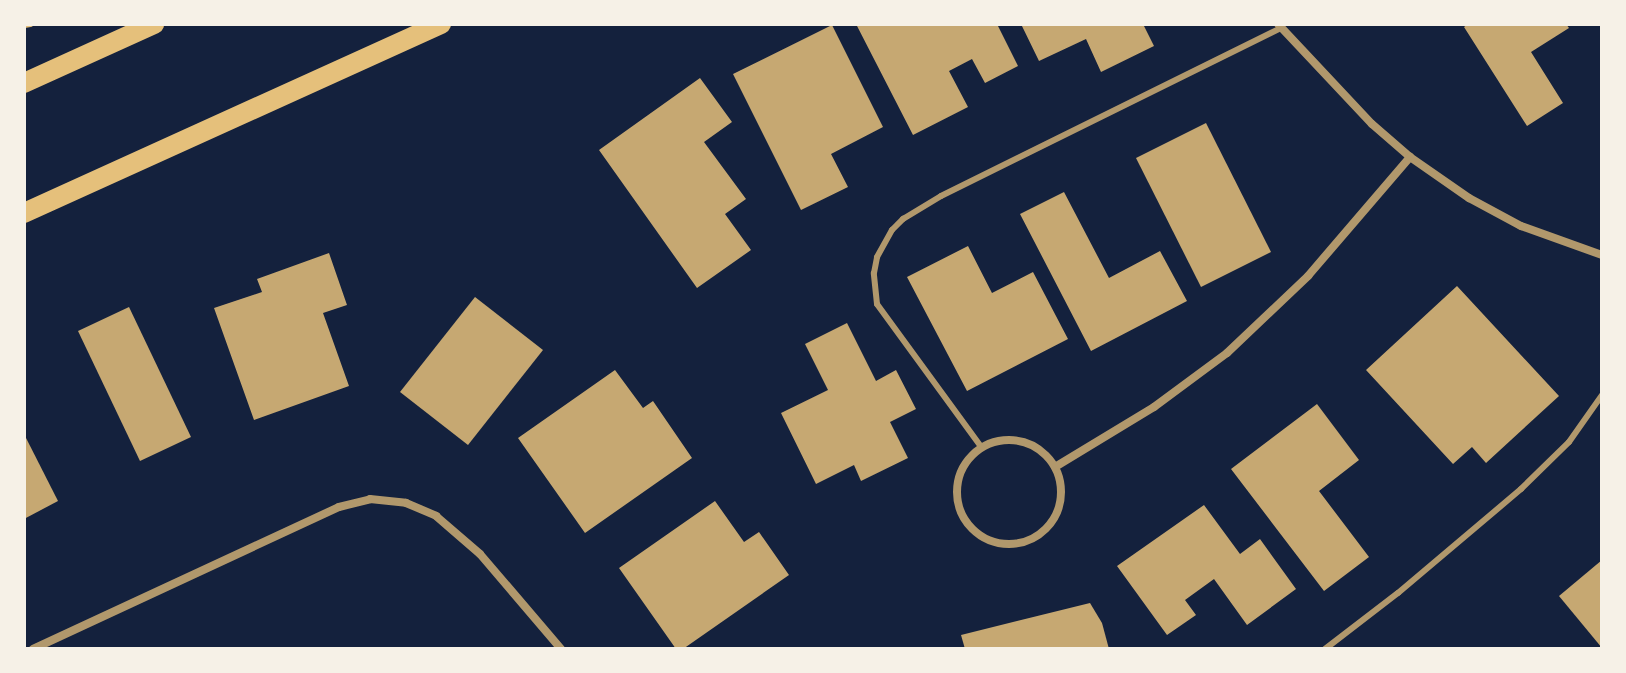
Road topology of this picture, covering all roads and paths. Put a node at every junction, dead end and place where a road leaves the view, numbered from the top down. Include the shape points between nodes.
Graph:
1 (30, 24) edge
2 (154, 24) edge
3 (441, 24) edge
4 (24, 25) edge
5 (1279, 26) edge
6 (24, 83) edge
7 (1410, 157) junction
8 (24, 213) edge
9 (1602, 255) edge
10 (1602, 395) edge
11 (982, 448) junction
12 (1055, 467) junction
13 (33, 649) edge
14 (561, 649) edge
15 (1325, 649) edge

1 - 4 path
2 - 6 main road
3 - 8 main road
5 - 7 street
5 - 11 lane via 918,208 892,230 877,257 877,304
7 - 9 street via 1521,226
7 - 12 street via 1308,276 1236,345 1154,407
10 - 15 lane via 1569,442 1521,489
11 - 12 street via 1004,440 1022,441 1038,448
11 - 12 street via 962,471 957,497 966,523 996,543 1030,540 1051,524 1061,492
13 - 14 street via 339,507 370,499 406,503 436,516 480,554

